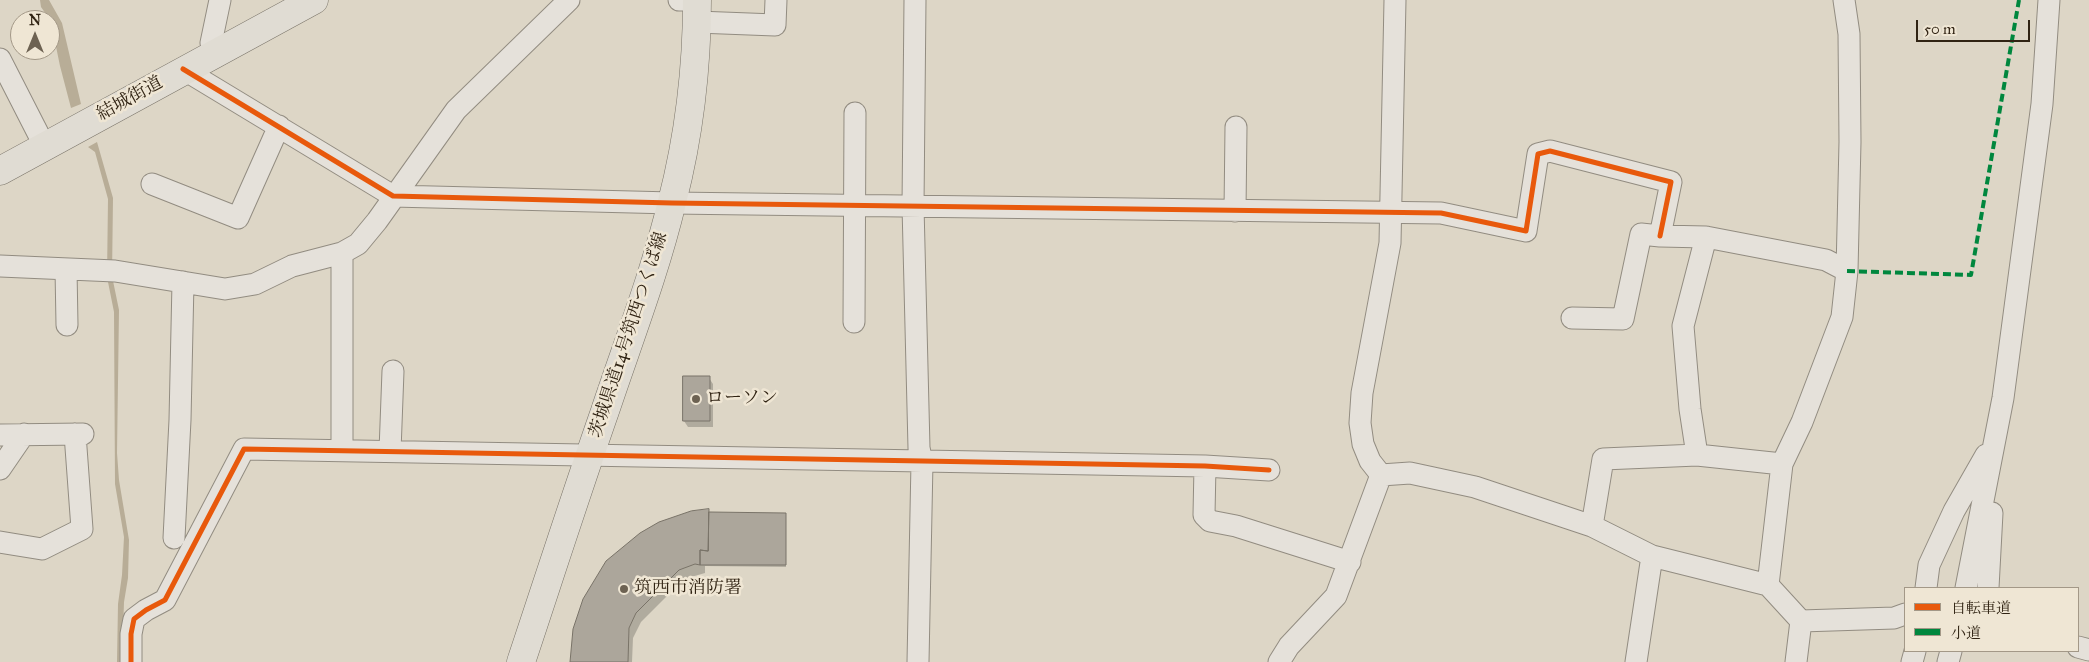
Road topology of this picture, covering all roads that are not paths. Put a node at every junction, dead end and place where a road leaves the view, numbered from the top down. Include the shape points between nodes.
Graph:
1 (220, 0) edge
2 (314, 0) edge
3 (569, 0) edge
4 (679, 0) edge
5 (776, 0) edge
6 (915, 0) edge
7 (1395, 0) edge
8 (1844, 0) edge
9 (2050, 0) edge
10 (697, 8) edge
11 (215, 52) junction
12 (0, 59) edge
13 (183, 69) junction
14 (855, 113) dead end
15 (278, 126) junction
16 (1236, 127) dead end
17 (45, 147) junction
18 (0, 171) edge
19 (152, 184) dead end
20 (393, 196) junction
21 (672, 203) junction
22 (854, 205) junction
23 (913, 206) junction
24 (1235, 212) junction
25 (1392, 214) junction
26 (1660, 236) junction
27 (1706, 237) junction
28 (342, 253) junction
29 (0, 266) edge
30 (66, 269) junction
31 (1847, 271) junction
32 (183, 282) junction
33 (1572, 318) dead end
34 (854, 322) dead end
35 (66, 326) dead end
36 (393, 371) dead end
37 (24, 434) junction
38 (0, 435) edge
39 (1995, 440) junction
40 (342, 450) junction
41 (390, 451) junction
42 (590, 454) junction
43 (1697, 455) junction
44 (922, 462) junction
45 (1782, 464) junction
46 (1205, 466) junction
47 (0, 468) edge
48 (1269, 470) dead end
49 (1381, 475) junction
50 (1592, 526) junction
51 (174, 538) dead end
52 (0, 542) edge
53 (1652, 556) junction
54 (1350, 562) junction
55 (1768, 585) junction
56 (1926, 587) edge
57 (1966, 587) edge
58 (1988, 587) edge
59 (1904, 614) edge
60 (1801, 621) junction
61 (131, 662) edge
62 (521, 662) edge
63 (918, 662) edge
64 (1280, 662) edge
65 (1636, 662) edge
66 (1796, 662) edge

1 - 11 street via 211,43
2 - 11 main road, 結城街道
3 - 20 street via 456,110
4 - 10 street
5 - 10 street via 775,25
6 - 23 street
7 - 25 street
8 - 31 street via 1849,34
9 - 39 street via 2042,104
10 - 21 main road, 茨城県道14号筑西つくば線 via 695,69 684,148
11 - 13 main road, 結城街道
12 - 17 street
13 - 15 street
13 - 17 main road, 結城街道
14 - 22 street
15 - 19 street via 238,218
15 - 20 street
16 - 24 street
17 - 18 main road, 結城街道
20 - 21 street
20 - 28 street via 358,244
21 - 22 street
21 - 42 main road, 茨城県道14号筑西つくば線 via 650,279
22 - 23 street
22 - 34 street
23 - 24 street
23 - 44 street via 918,448
24 - 25 street
25 - 26 street via 1441,214 1526,231 1538,154 1550,150 1671,182
25 - 49 street via 1390,243 1362,393 1360,423 1363,444
26 - 27 street
26 - 33 street via 1641,234 1622,319
27 - 31 street via 1826,260
27 - 43 street via 1683,326
28 - 32 street via 292,266 255,284 225,289
28 - 40 street
29 - 30 street
30 - 32 street via 110,271
30 - 35 street
31 - 45 street via 1842,317 1802,422
32 - 51 street
36 - 41 street
37 - 38 street
37 - 47 street
37 - 52 street via 79,434 82,529 42,549
39 - 56 street via 1954,511 1929,565
39 - 57 street
39 - 58 street
40 - 41 street
40 - 61 street via 244,449 165,600 134,619
41 - 42 street
42 - 44 street
42 - 62 main road, 茨城県道14号筑西つくば線
43 - 45 street
43 - 50 street via 1603,459
44 - 46 street
44 - 63 street
45 - 55 street
46 - 48 street
46 - 54 street via 1204,515 1210,521 1236,526
49 - 50 street via 1410,473 1475,487
49 - 54 street
50 - 53 street
53 - 55 street
53 - 65 street
54 - 64 street via 1336,596 1289,646
55 - 60 street
59 - 60 street via 1894,618
60 - 66 street

